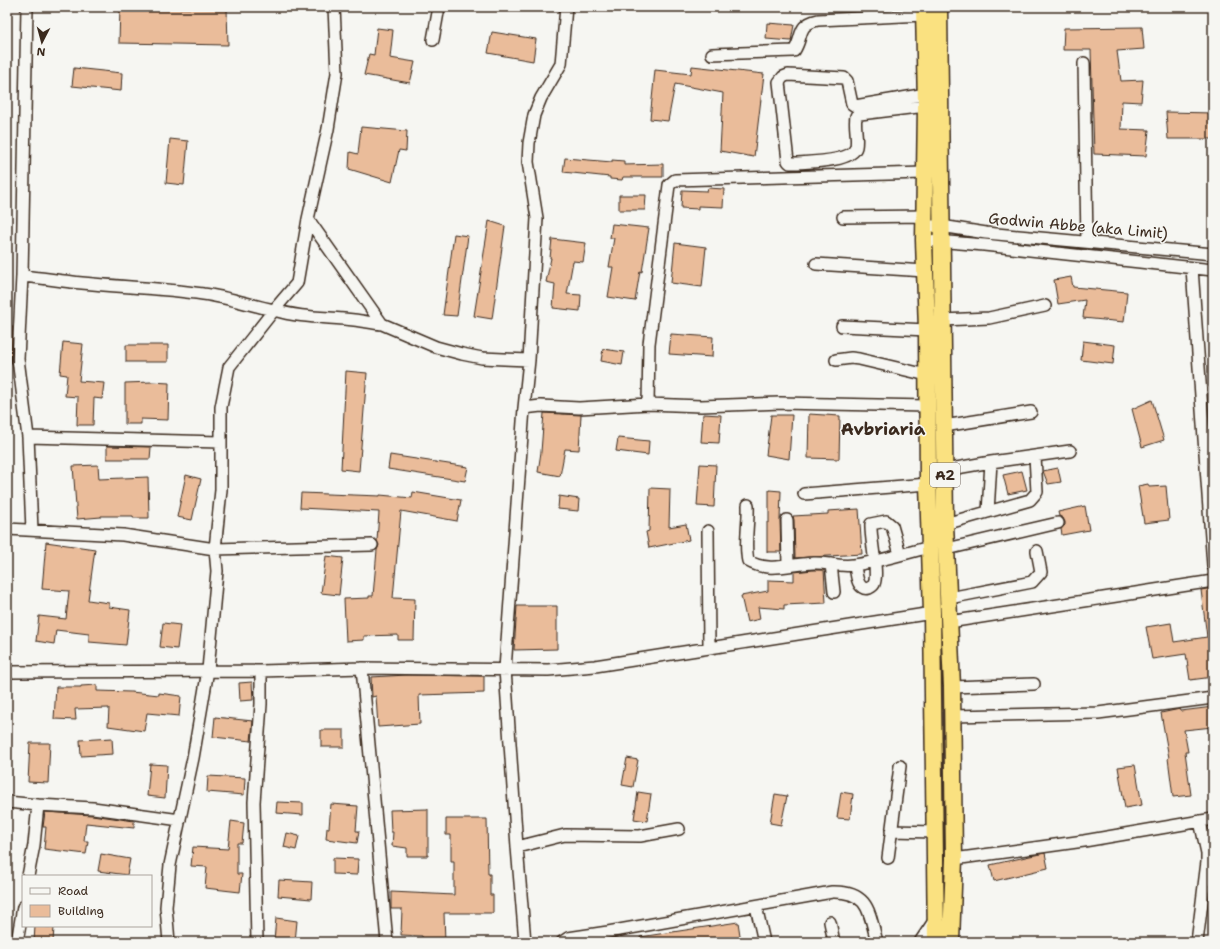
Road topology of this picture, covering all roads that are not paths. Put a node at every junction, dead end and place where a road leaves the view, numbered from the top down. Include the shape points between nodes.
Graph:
1 (27, 7) edge
2 (334, 7) edge
3 (439, 7) edge
4 (566, 7) edge
5 (939, 7) edge
6 (924, 11) edge
7 (433, 40) dead end
8 (712, 54) dead end
9 (1084, 63) dead end
10 (926, 100) junction
11 (924, 173) junction
12 (843, 217) dead end
13 (308, 219) junction
14 (941, 226) junction
15 (924, 227) junction
16 (1087, 242) junction
17 (942, 243) junction
18 (1213, 254) edge
19 (816, 264) dead end
20 (1192, 268) junction
21 (1213, 270) edge
22 (925, 271) junction
23 (22, 276) junction
24 (1045, 306) dead end
25 (274, 310) junction
26 (942, 320) junction
27 (382, 324) junction
28 (842, 326) dead end
29 (927, 330) junction
30 (529, 360) junction
31 (836, 360) dead end
32 (928, 375) junction
33 (648, 404) junction
34 (927, 406) junction
35 (524, 408) junction
36 (1030, 412) dead end
37 (944, 426) junction
38 (28, 437) junction
39 (220, 442) junction
40 (1070, 451) dead end
41 (1035, 456) junction
42 (990, 462) junction
43 (945, 470) junction
44 (928, 484) junction
45 (804, 494) dead end
46 (748, 505) dead end
47 (988, 512) junction
48 (787, 520) dead end
49 (1058, 523) dead end
50 (945, 524) junction
51 (7, 529) edge
52 (32, 530) junction
53 (708, 531) dead end
54 (372, 546) dead end
55 (930, 547) junction
56 (215, 548) junction
57 (947, 549) junction
58 (1037, 551) dead end
59 (900, 554) junction
60 (874, 561) junction
61 (831, 564) junction
62 (855, 565) junction
63 (788, 566) junction
64 (1213, 566) edge
65 (1213, 581) edge
66 (834, 592) dead end
67 (949, 598) junction
68 (932, 613) junction
69 (949, 622) junction
70 (709, 648) junction
71 (362, 668) junction
72 (505, 669) junction
73 (208, 670) junction
74 (261, 670) junction
75 (7, 672) edge
76 (1034, 684) dead end
77 (952, 688) junction
78 (1213, 698) edge
79 (952, 716) junction
80 (900, 766) dead end
81 (7, 802) edge
82 (38, 805) junction
83 (1213, 819) edge
84 (180, 820) junction
85 (1200, 821) junction
86 (679, 829) dead end
87 (892, 831) junction
88 (936, 832) junction
89 (517, 847) junction
90 (888, 858) dead end
91 (954, 859) junction
92 (28, 875) edge
93 (756, 906) junction
94 (22, 913) edge
95 (936, 918) junction
96 (830, 922) dead end
97 (17, 942) edge
98 (169, 942) edge
99 (257, 942) edge
100 (386, 942) edge
101 (525, 942) edge
102 (562, 942) edge
103 (764, 942) edge
104 (834, 942) edge
105 (876, 942) edge
106 (920, 942) edge
107 (936, 942) edge
108 (951, 942) edge
109 (1197, 942) edge

1 - 23 street
2 - 13 street via 337,73 328,130
3 - 7 street
4 - 30 street via 561,64 534,115 529,143 529,168 537,218
5 - 14 highway, A2
6 - 8 street via 809,22 803,28 794,51
6 - 10 highway, A2
9 - 16 street
10 - 10 street via 856,116 856,146 849,155 795,163 788,161 779,82 783,77 788,75 844,78 852,104 855,106
10 - 11 highway, A2
11 - 15 highway, A2
11 - 33 street via 675,180 669,185 649,344
12 - 15 street
13 - 25 street via 297,283
13 - 27 street
14 - 15 street, Godwin Abbe (aka Limit)
14 - 16 street, Godwin Abbe (aka Limit) via 986,233
14 - 17 highway, A2
15 - 17 street, Godwin Abbe (aka Limit)
15 - 22 highway, A2
16 - 18 street, Godwin Abbe (aka Limit)
17 - 20 street, Godwin Abbe (aka Limit) via 984,245
17 - 26 highway, A2
19 - 22 street
20 - 21 street, Godwin Abbe (aka Limit)
20 - 64 street
22 - 29 highway, A2
23 - 25 street via 203,294
23 - 38 street via 18,359
24 - 26 street via 990,318
25 - 27 street via 311,317
25 - 39 street via 229,367 221,407
26 - 37 highway, A2
27 - 30 street via 436,347 462,354 482,358
28 - 29 street
29 - 32 highway, A2
30 - 35 street
31 - 32 street via 859,359
32 - 34 highway, A2
33 - 34 street via 701,406 780,402
33 - 35 street
34 - 44 highway, A2
35 - 72 street
36 - 37 street
37 - 43 highway, A2
38 - 39 street
38 - 52 street
39 - 56 street via 221,490
40 - 41 street
41 - 42 street
41 - 47 street via 1037,492 1030,500
42 - 43 street
42 - 47 street
43 - 50 highway, A2
44 - 45 street
44 - 55 highway, A2
46 - 63 street via 748,561 763,567
47 - 50 street
48 - 63 street
49 - 57 street
50 - 57 highway, A2
51 - 52 street
52 - 56 street via 123,535
53 - 70 street
54 - 56 street
55 - 59 street
55 - 68 highway, A2
56 - 73 street via 217,571
57 - 67 highway, A2
58 - 67 street via 1041,572 1032,582
59 - 60 street
59 - 60 street via 892,526 886,521 872,524
60 - 62 street
60 - 62 street via 874,584 866,589 862,588 857,579
61 - 62 street
61 - 63 street via 815,562
61 - 66 street
65 - 69 street
67 - 69 highway, A2
68 - 70 street
68 - 88 highway, A2
69 - 77 highway, A2
70 - 72 street via 594,666 548,670
71 - 72 street
71 - 74 street
71 - 100 street
72 - 89 street
73 - 74 street
73 - 75 street
73 - 84 street
74 - 99 street via 254,802
76 - 77 street
77 - 79 highway, A2
78 - 79 street via 1098,713
79 - 91 highway, A2
80 - 87 street
81 - 82 street
82 - 84 street via 93,808
82 - 92 street
83 - 85 street
84 - 98 street via 170,865 167,900
85 - 91 street via 1084,841
85 - 109 street via 1208,862
86 - 89 street via 640,836 565,835
87 - 88 street
87 - 90 street
88 - 95 highway, A2
89 - 101 street
91 - 108 highway, A2
93 - 102 street via 568,938
93 - 103 street
93 - 105 street via 832,892 854,894 869,911
94 - 97 street
95 - 106 street
95 - 107 highway, A2
96 - 104 street

